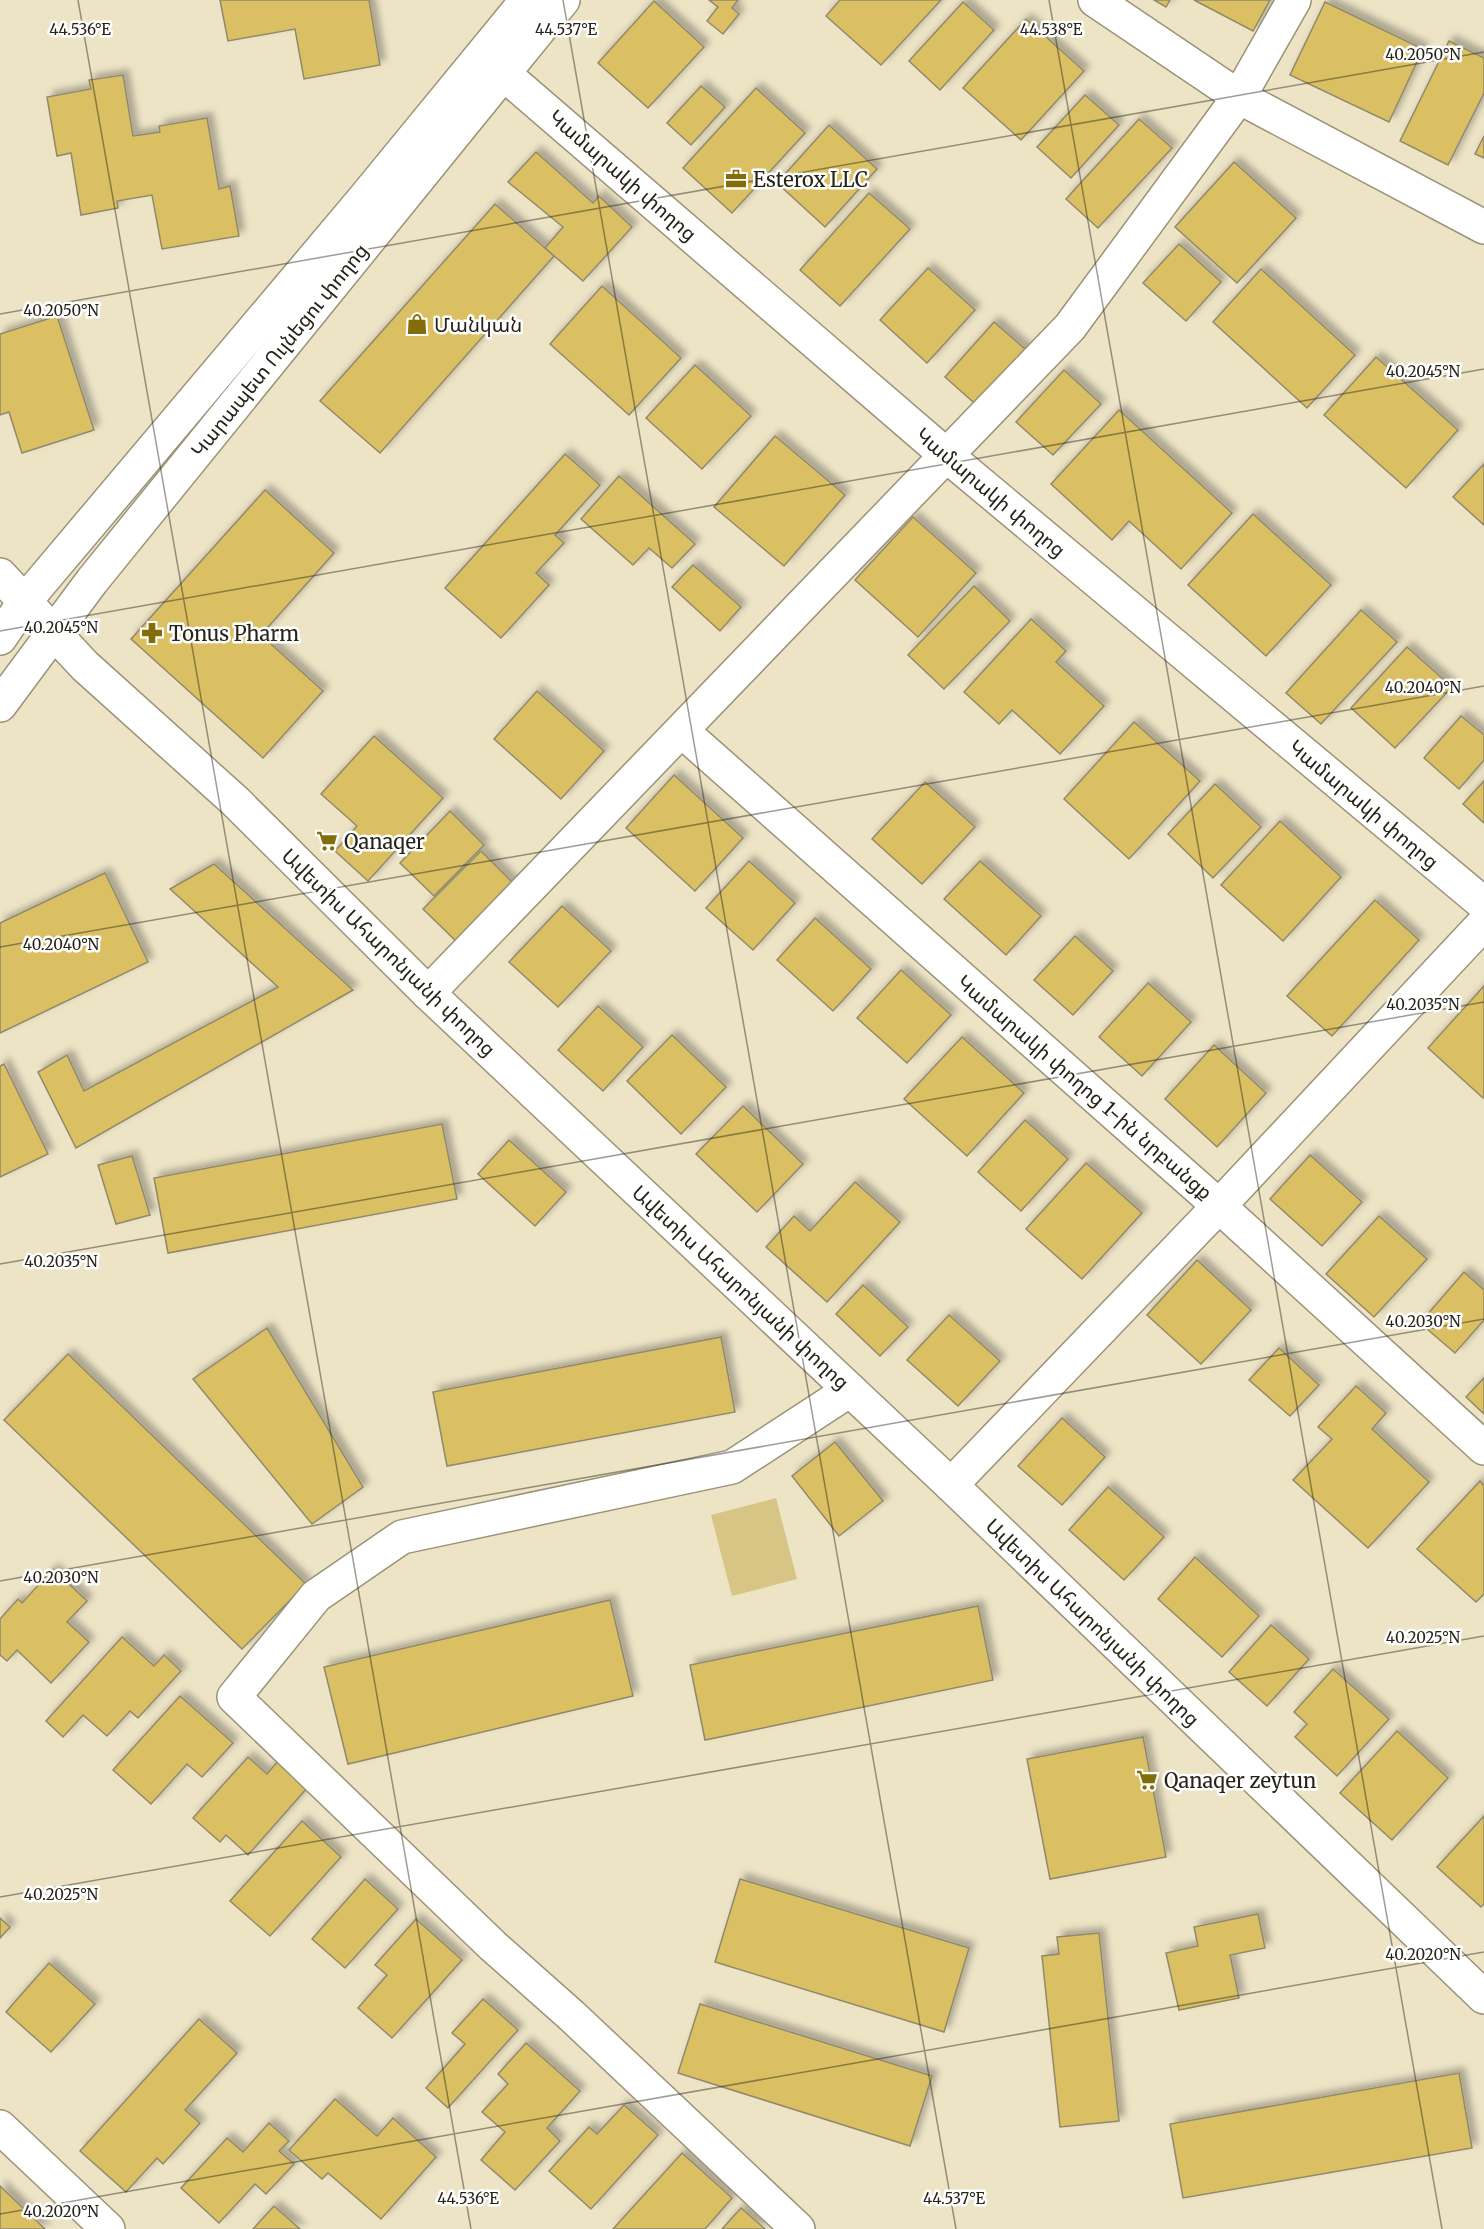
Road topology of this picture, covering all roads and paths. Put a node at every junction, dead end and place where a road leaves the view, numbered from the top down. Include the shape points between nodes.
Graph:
1 (527, 0) edge
2 (563, 0) edge
3 (1095, 0) edge
4 (1294, 0) edge
5 (504, 74) junction
6 (1239, 97) junction
7 (1484, 227) edge
8 (946, 455) junction
9 (0, 575) edge
10 (25, 601) junction
11 (53, 631) junction
12 (0, 638) edge
13 (0, 705) edge
14 (682, 731) junction
15 (1484, 904) edge
16 (1484, 923) edge
17 (428, 993) junction
18 (1219, 1206) junction
19 (850, 1390) junction
20 (1484, 1448) edge
21 (951, 1485) junction
22 (1484, 1998) edge
23 (0, 2127) edge
24 (108, 2229) edge
25 (798, 2229) edge

1 - 10 street, Կարապետ Ուլնեցու փողոց
2 - 5 street, Կարապետ Ուլնեցու փողոց
3 - 6 street
4 - 6 street
5 - 8 street, Կամարակի փողոց
5 - 11 street, Կարապետ Ուլնեցու փողոց
6 - 7 street
6 - 8 street via 1070,327
8 - 14 street
8 - 15 street, Կամարակի փողոց
9 - 10 street, Ավետիս Ահարոնյանի փողոց
10 - 11 street, Ավետիս Ահարոնյանի փողոց
10 - 12 street, Կարապետ Ուլնեցու փողոց
11 - 13 street, Կարապետ Ուլնեցու փողոց
11 - 17 street, Ավետիս Ահարոնյանի փողոց via 85,666 235,801
14 - 17 street
14 - 18 street, Կամարակի փողոց 1-ին նրբանցք
16 - 18 street
17 - 19 street, Ավետիս Ահարոնյանի փողոց
18 - 20 street, Կամարակի փողոց 1-ին նրբանցք
18 - 21 street
19 - 21 street, Ավետիս Ահարոնյանի փողոց
19 - 25 street via 732,1467 402,1537 316,1596 234,1697 493,1946
21 - 22 street, Ավետիս Ահարոնյանի փողոց
23 - 24 street

